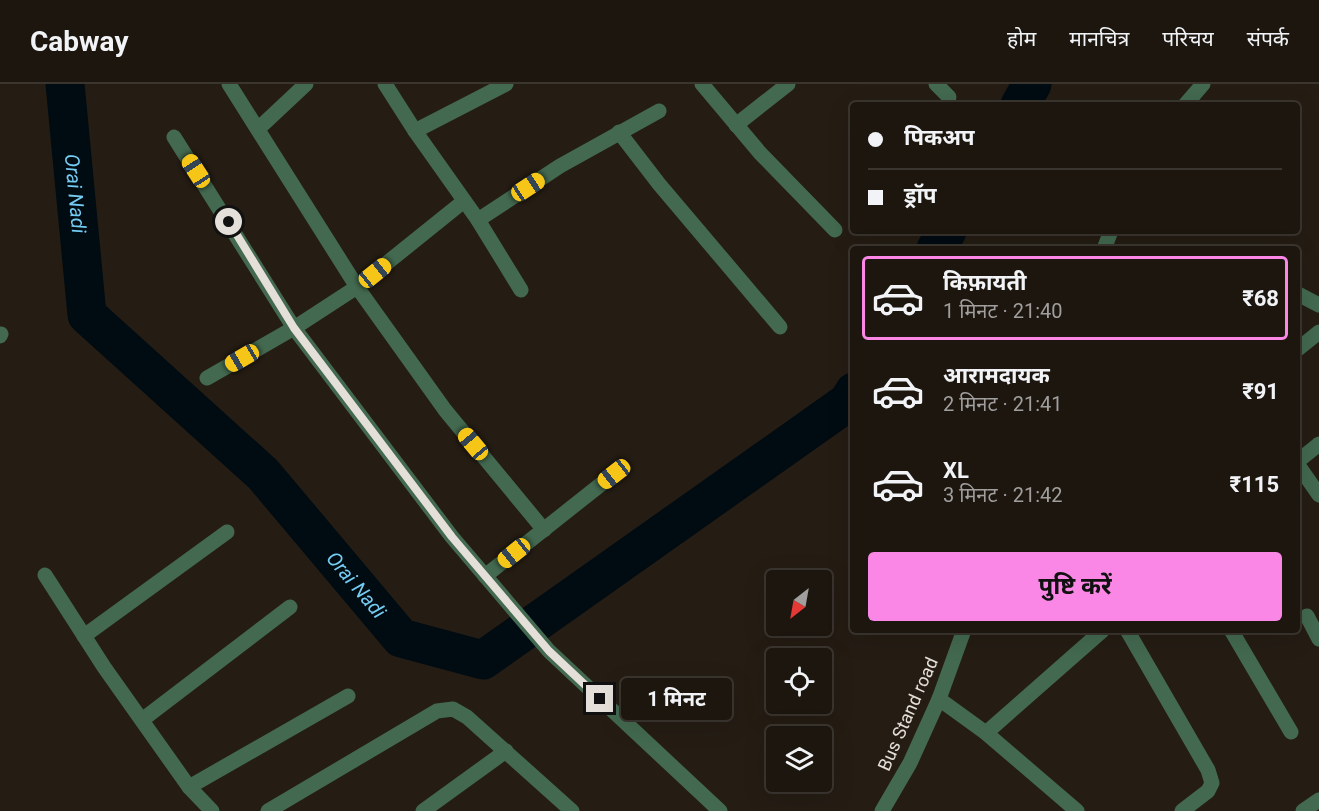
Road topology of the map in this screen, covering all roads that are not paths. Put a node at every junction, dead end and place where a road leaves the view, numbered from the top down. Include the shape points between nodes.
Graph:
1 (229, 84) edge
2 (306, 84) edge
3 (385, 84) edge
4 (506, 84) edge
5 (702, 84) edge
6 (788, 84) edge
7 (936, 84) edge
8 (1203, 84) edge
9 (949, 97) dead end
10 (1188, 102) edge
11 (659, 111) dead end
12 (736, 125) junction
13 (258, 129) junction
14 (415, 131) junction
15 (619, 132) junction
16 (174, 137) dead end
17 (464, 201) junction
18 (478, 220) junction
19 (835, 230) dead end
20 (357, 287) junction
21 (521, 290) dead end
22 (1300, 295) edge
23 (1319, 304) edge
24 (780, 327) dead end
25 (294, 328) junction
26 (1319, 332) edge
27 (1300, 347) edge
28 (207, 378) dead end
29 (1319, 444) edge
30 (1300, 461) edge
31 (1300, 466) edge
32 (614, 474) dead end
33 (1319, 495) edge
34 (544, 530) junction
35 (228, 532) dead end
36 (45, 575) dead end
37 (485, 576) junction
38 (290, 607) dead end
39 (1307, 616) dead end
40 (963, 633) edge
41 (1100, 633) edge
42 (1129, 633) edge
43 (1234, 633) edge
44 (84, 636) junction
45 (1319, 639) edge
46 (348, 696) dead end
47 (939, 699) junction
48 (142, 720) junction
49 (1291, 732) dead end
50 (986, 733) junction
51 (506, 751) junction
52 (189, 787) junction
53 (1319, 800) edge
54 (554, 805) edge
55 (212, 811) edge
56 (268, 811) edge
57 (423, 811) edge
58 (572, 811) edge
59 (720, 811) edge
60 (882, 811) edge
61 (1077, 811) edge
62 (1182, 811) edge
63 (1303, 811) edge

1 - 13 street
2 - 13 street
3 - 14 street
4 - 14 street
5 - 12 street
6 - 12 street
7 - 9 street
8 - 10 street
11 - 15 street
12 - 19 street
13 - 20 street
14 - 17 street
15 - 18 street
15 - 24 street via 658,184
16 - 25 street
17 - 18 street
17 - 20 street
18 - 21 street
20 - 25 street
20 - 34 street via 445,410
22 - 23 street
25 - 28 street
25 - 37 street
26 - 27 street
29 - 30 street
31 - 33 street
32 - 34 street
34 - 37 street
35 - 44 street
36 - 44 street
37 - 59 street via 549,651
38 - 48 street
39 - 45 street
40 - 47 street, Bus Stand road
41 - 50 street
42 - 62 street via 1212,783 1208,791
43 - 49 street
44 - 48 street
46 - 52 street
47 - 50 street
47 - 60 street, Bus Stand road via 910,763
48 - 52 street
50 - 61 street
51 - 54 street
51 - 56 street via 467,717 453,709 437,711
51 - 57 street
52 - 55 street
53 - 63 street
54 - 58 street

